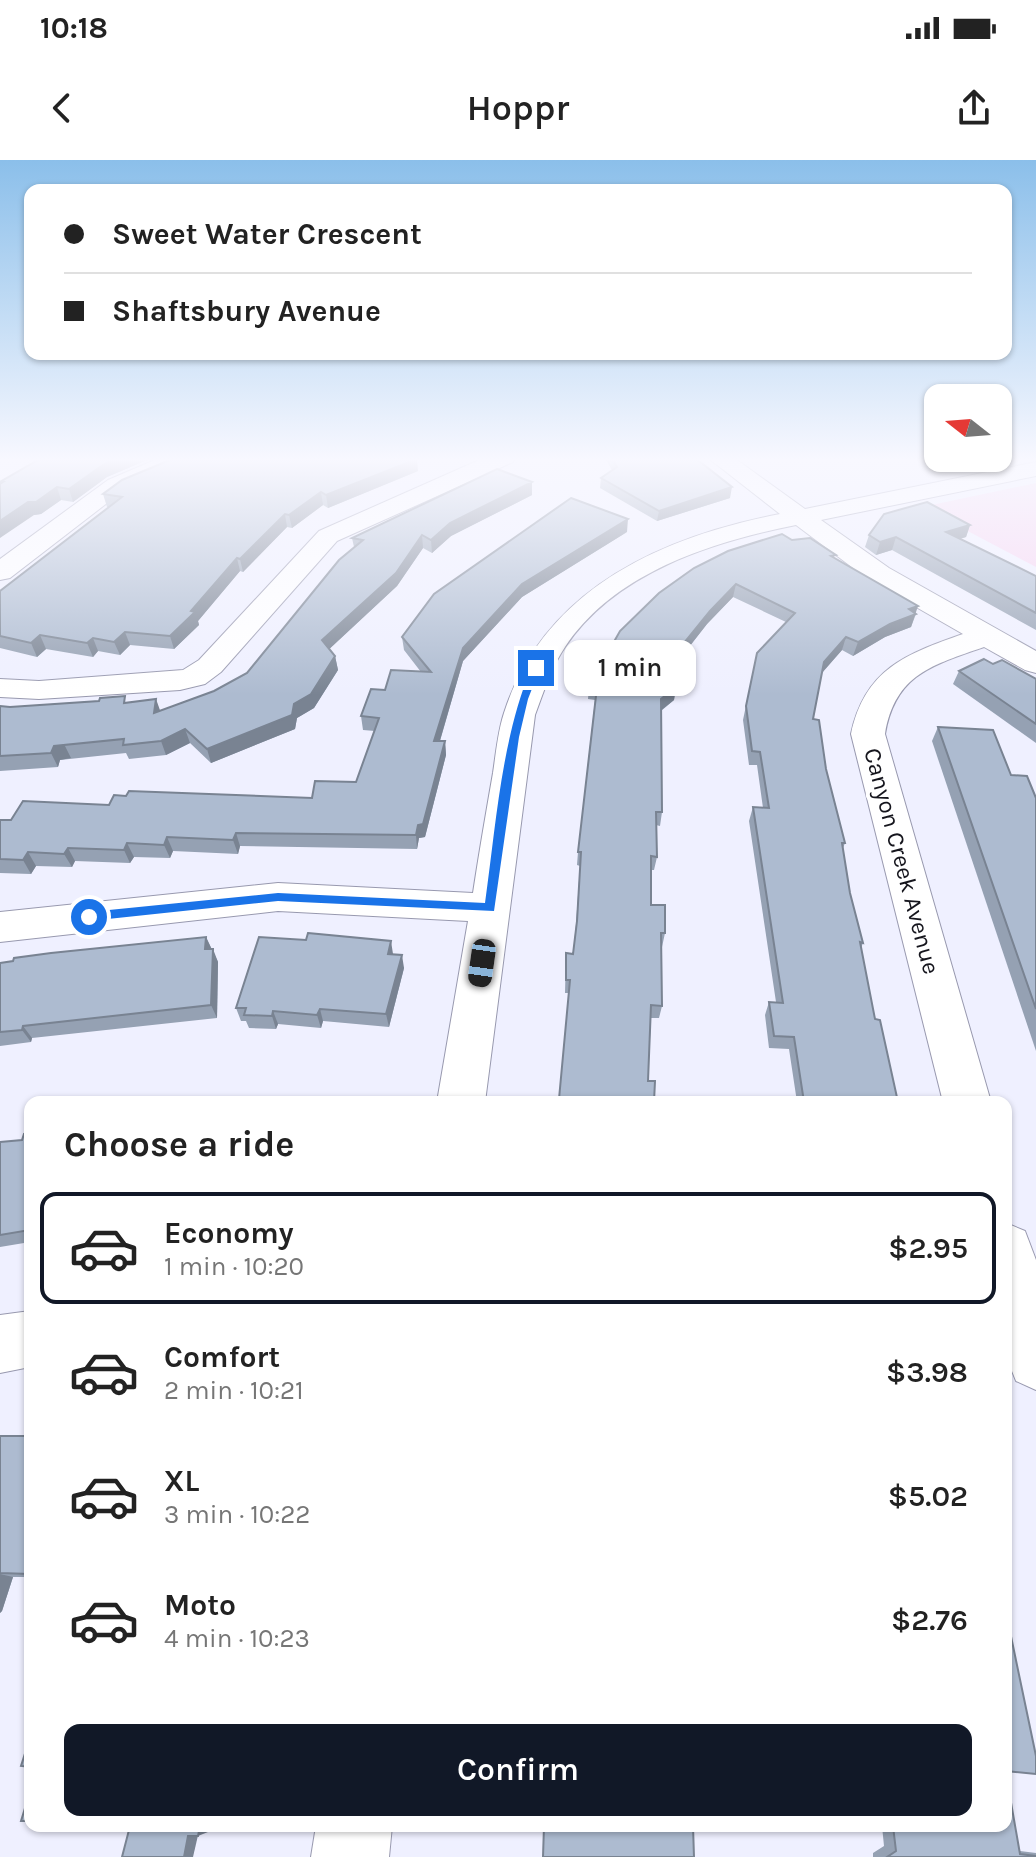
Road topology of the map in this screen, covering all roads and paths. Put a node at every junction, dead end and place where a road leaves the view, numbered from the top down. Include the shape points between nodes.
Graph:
1 (48, 536) edge
2 (328, 536) edge
3 (719, 536) edge
4 (828, 536) edge
5 (0, 572) edge
6 (986, 636) junction
7 (1036, 664) edge
8 (0, 688) edge
9 (490, 908) junction
10 (0, 927) edge
11 (462, 1096) edge
12 (965, 1096) edge
13 (1012, 1271) edge
14 (24, 1340) edge
15 (0, 1344) edge
16 (1036, 1361) edge
17 (353, 1832) edge
18 (350, 1857) edge

1 - 5 street
2 - 8 street via 210,666 194,677 39,690
3 - 9 street via 659,558 608,588 558,633 529,682 519,715
4 - 6 street via 879,574
6 - 7 street
6 - 12 street, Canyon Creek Avenue via 923,659 893,678 875,699 868,734
9 - 10 street via 278,897
9 - 11 street
13 - 16 street
14 - 15 street
17 - 18 street

